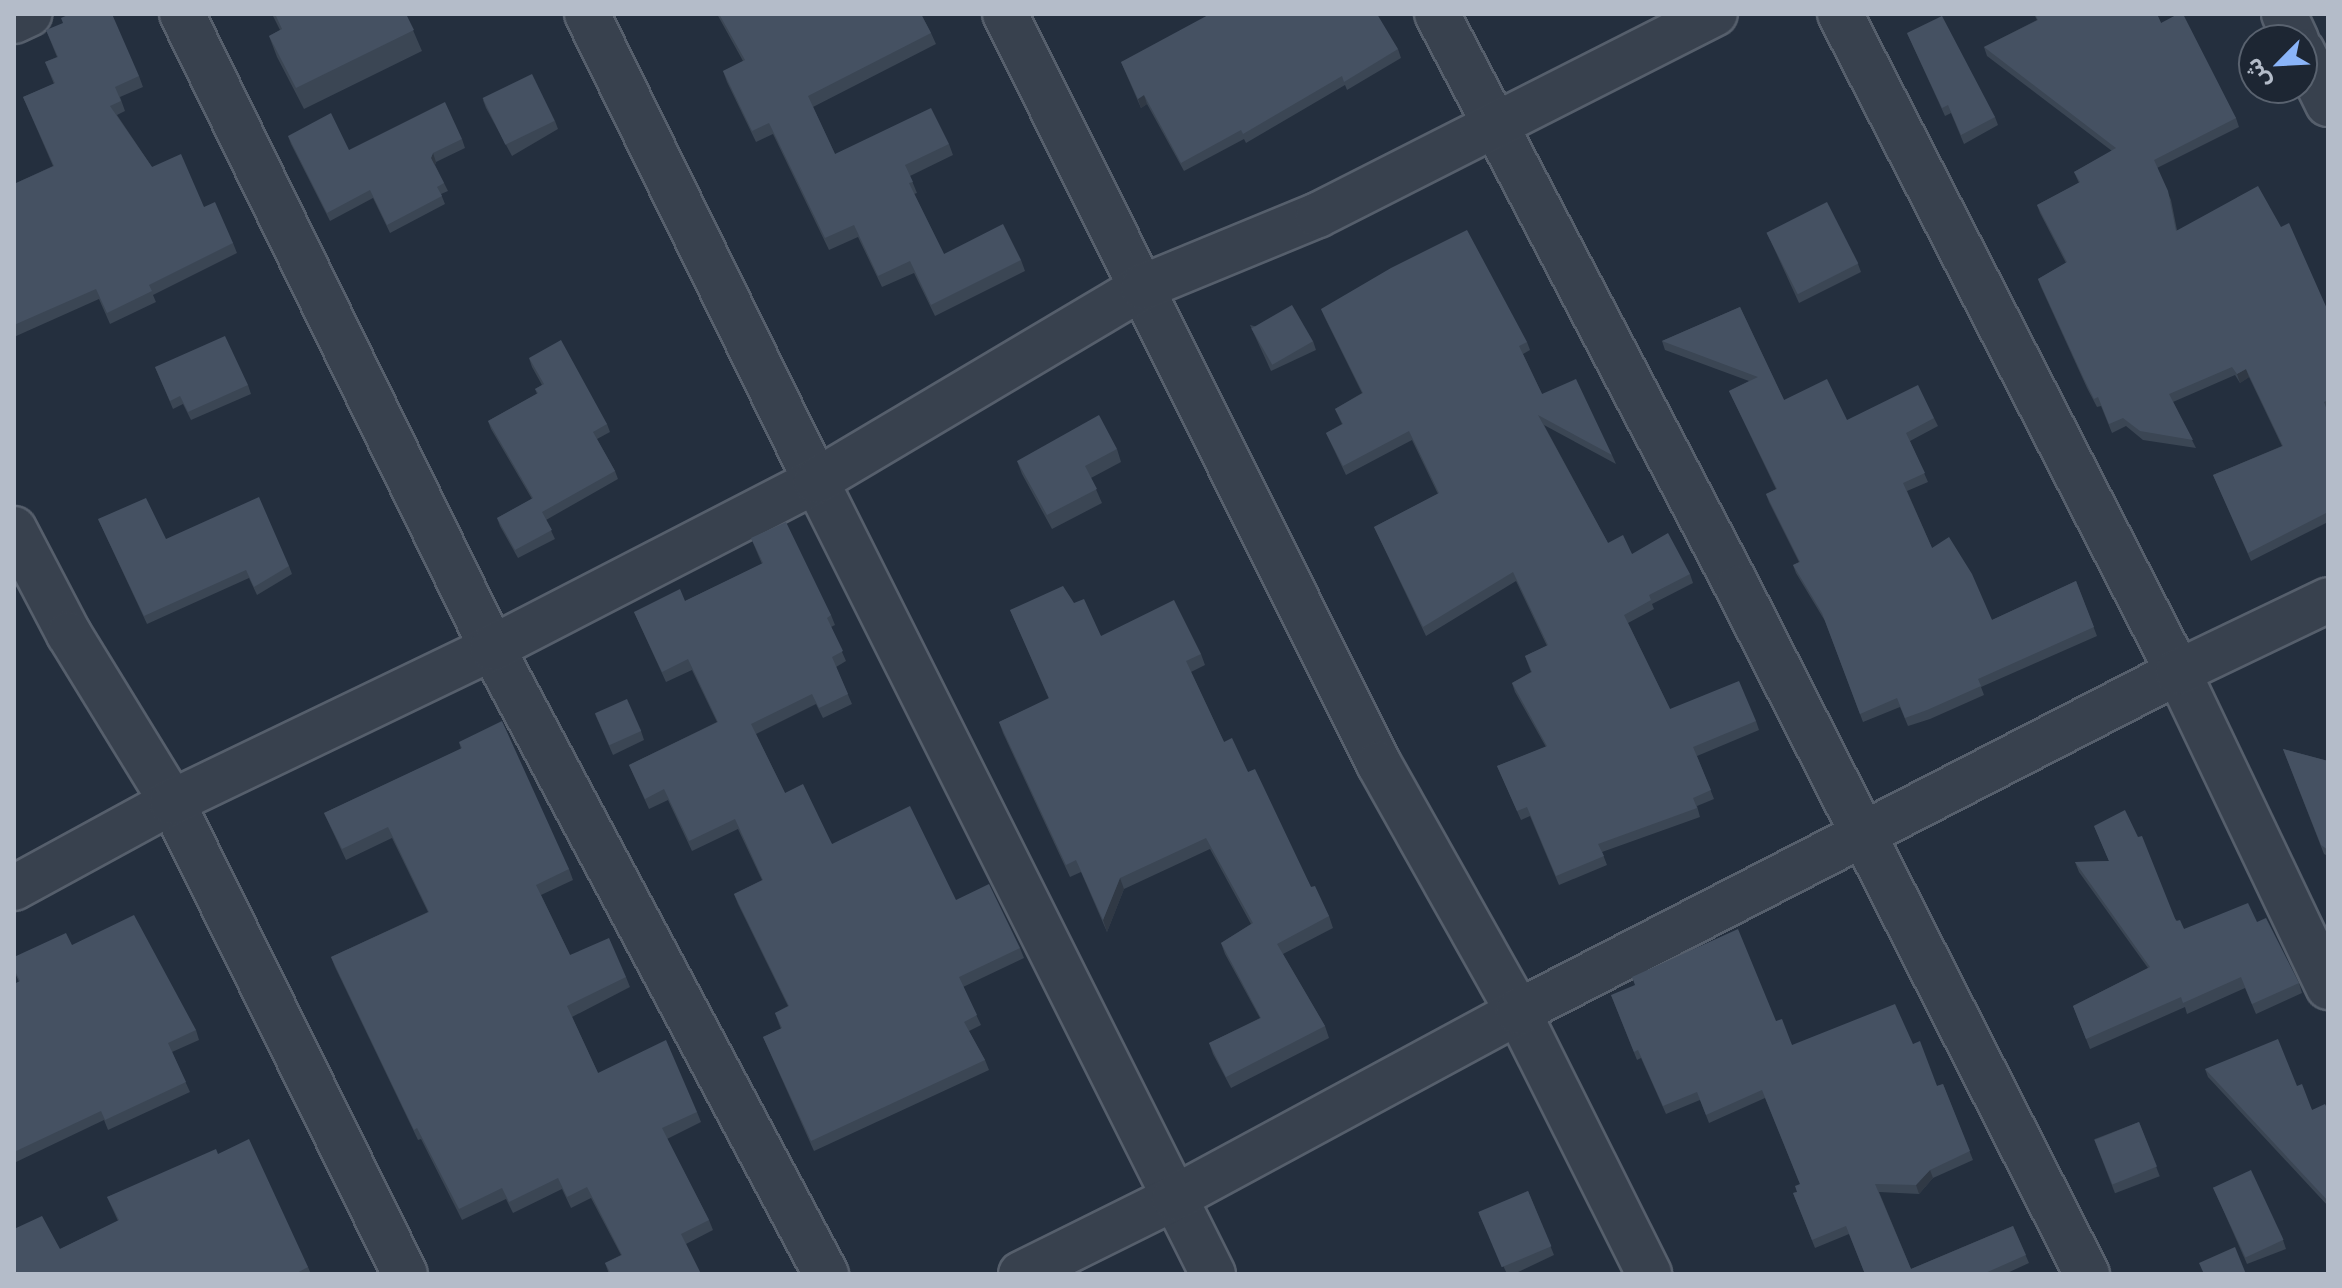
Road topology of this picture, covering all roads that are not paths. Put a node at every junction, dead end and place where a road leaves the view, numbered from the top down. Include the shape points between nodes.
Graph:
1 (29, 14) edge
2 (182, 14) edge
3 (587, 14) edge
4 (1005, 14) edge
5 (1437, 14) edge
6 (1715, 14) edge
7 (1840, 14) edge
8 (14, 21) edge
9 (2318, 84) edge
10 (2328, 104) edge
11 (1494, 127) junction
12 (1143, 287) junction
13 (816, 481) junction
14 (14, 529) edge
15 (2328, 600) edge
16 (492, 648) junction
17 (2178, 672) junction
18 (172, 802) junction
19 (1864, 834) junction
20 (14, 888) edge
21 (2328, 987) edge
22 (1518, 1012) junction
23 (1174, 1198) junction
24 (405, 1274) edge
25 (826, 1274) edge
26 (1021, 1274) edge
27 (1213, 1274) edge
28 (1649, 1274) edge
29 (2087, 1274) edge

1 - 8 street
2 - 16 street
3 - 13 street
4 - 12 street
5 - 11 street
6 - 11 street
7 - 17 street
9 - 10 street
11 - 12 street via 1318,215
11 - 19 street
12 - 13 street
12 - 22 street via 1379,764
13 - 16 street
13 - 23 street
14 - 18 street via 69,634
15 - 17 street
16 - 18 street
16 - 25 street
17 - 19 street
17 - 21 street
18 - 20 street
18 - 24 street
19 - 22 street
19 - 29 street
22 - 23 street
22 - 28 street
23 - 26 street
23 - 27 street

